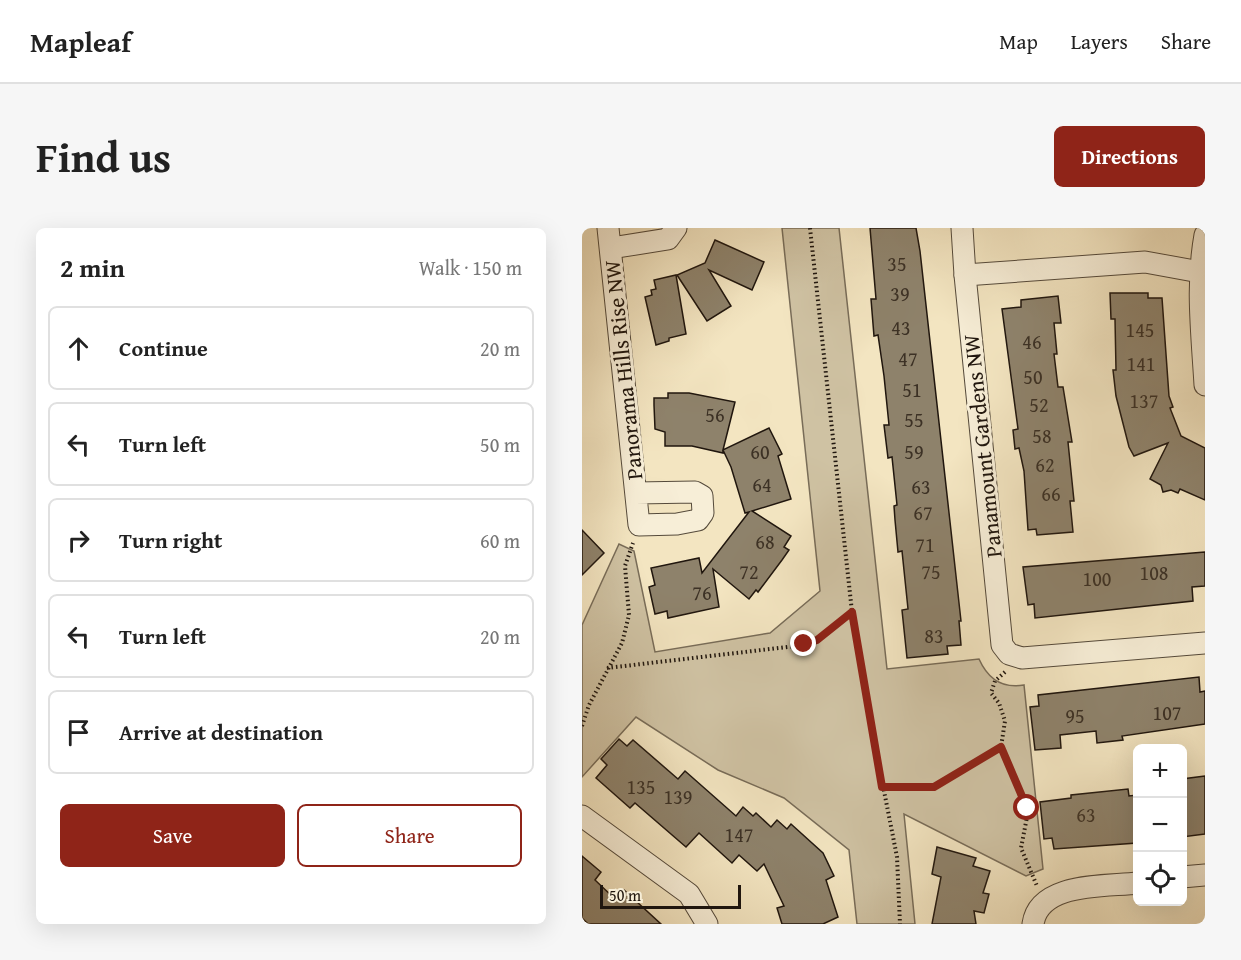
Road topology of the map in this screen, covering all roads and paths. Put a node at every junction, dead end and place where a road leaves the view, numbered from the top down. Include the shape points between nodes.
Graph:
1 (676, 228) edge
2 (810, 228) edge
3 (962, 228) edge
4 (1205, 235) edge
5 (610, 238) edge
6 (1202, 272) edge
7 (965, 275) junction
8 (1205, 385) edge
9 (636, 493) junction
10 (639, 525) junction
11 (852, 612) junction
12 (1205, 643) edge
13 (1022, 658) junction
14 (608, 668) junction
15 (582, 726) edge
16 (1001, 747) junction
17 (882, 787) junction
18 (582, 816) edge
19 (1205, 874) edge
20 (1187, 876) edge
21 (1133, 883) edge
22 (1043, 902) junction
23 (707, 924) edge
24 (900, 924) edge
25 (1034, 924) edge

1 - 5 street, Panorama Hills Rise NW via 668,239
2 - 11 path
3 - 7 street
4 - 6 street
5 - 9 street, Panorama Hills Rise NW
6 - 7 street via 1145,262
6 - 8 street
7 - 13 street, Panamount Gardens NW via 1002,645 1010,654
9 - 10 street, Panorama Hills Rise NW
9 - 10 street, Panorama Hills Rise NW via 695,492 702,496 705,507 698,520
10 - 14 path via 625,566 629,615 622,643
11 - 14 path via 817,640 796,646
11 - 17 path
12 - 13 street
13 - 16 path via 994,681 991,693 1005,721
14 - 15 path
16 - 17 path via 934,787
16 - 22 path via 1027,808 1021,848
17 - 24 path via 897,856
18 - 23 street via 689,894
19 - 20 street
21 - 22 street via 1055,893
22 - 25 street

